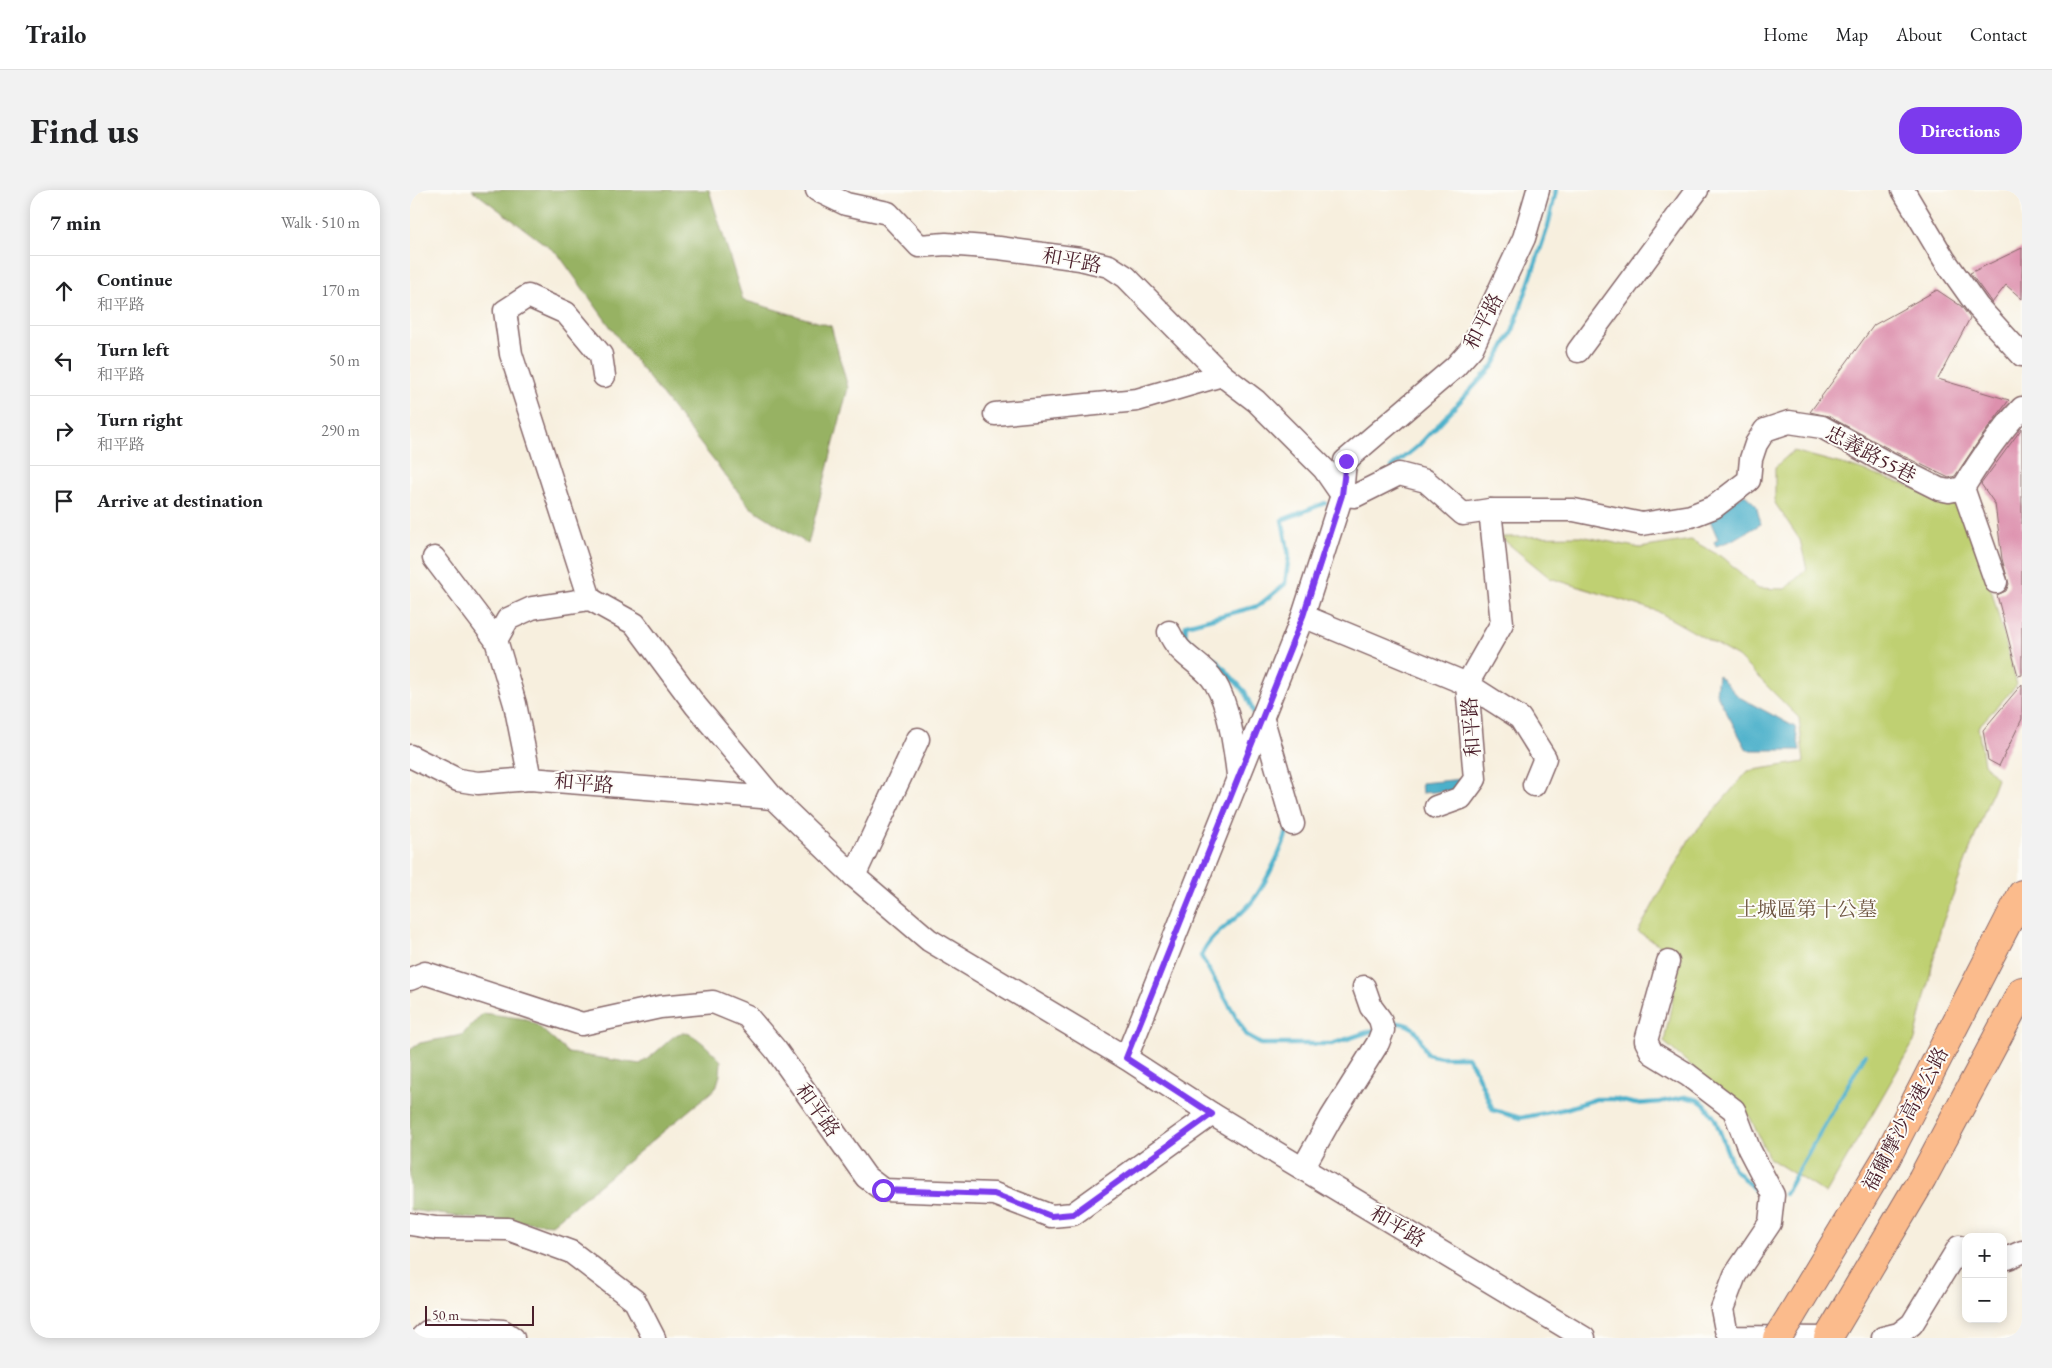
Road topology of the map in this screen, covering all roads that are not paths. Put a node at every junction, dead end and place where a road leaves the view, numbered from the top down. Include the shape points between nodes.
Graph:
1 (817, 190) edge
2 (1538, 190) edge
3 (1696, 190) edge
4 (1904, 190) edge
5 (1578, 351) dead end
6 (2022, 355) edge
7 (1222, 375) junction
8 (604, 376) dead end
9 (2022, 408) edge
10 (995, 414) dead end
11 (1963, 488) junction
12 (1342, 495) junction
13 (1490, 510) junction
14 (434, 558) dead end
15 (1996, 582) dead end
16 (590, 599) junction
17 (1303, 616) junction
18 (1169, 632) dead end
19 (496, 640) junction
20 (1468, 684) junction
21 (1263, 720) junction
22 (918, 739) dead end
23 (410, 756) edge
24 (1238, 776) junction
25 (530, 778) junction
26 (1534, 785) dead end
27 (773, 798) junction
28 (1436, 808) dead end
29 (1293, 824) dead end
30 (854, 876) junction
31 (2022, 894) edge
32 (1668, 962) dead end
33 (410, 978) edge
34 (1364, 987) dead end
35 (2022, 991) edge
36 (1126, 1058) junction
37 (1212, 1114) junction
38 (1303, 1168) junction
39 (410, 1224) edge
40 (1962, 1248) edge
41 (2022, 1252) edge
42 (2007, 1258) edge
43 (1784, 1327) edge
44 (1831, 1332) edge
45 (421, 1338) edge
46 (513, 1338) edge
47 (654, 1338) edge
48 (1584, 1338) edge
49 (1883, 1338) edge

1 - 7 street, 和平路 via 846,204 888,213 919,246 946,244 999,248 1109,266 1126,277
2 - 12 street, 和平路 via 1524,238 1472,348 1455,367 1346,461
3 - 5 street
4 - 6 street via 1944,259 1978,307
7 - 10 street via 1137,400
7 - 12 street, 和平路 via 1256,401 1318,462
8 - 16 street via 601,355 566,313 528,296 505,311 511,354
9 - 11 street
11 - 13 street, 忠義路55巷 via 1939,489 1822,427 1788,422 1765,430 1756,444 1749,480 1744,486 1714,507 1692,516 1642,524 1574,510
11 - 15 street
12 - 13 street via 1356,496 1399,474 1426,480 1463,514
12 - 17 street, 和平路
13 - 20 street via 1502,623
14 - 19 street
16 - 19 street via 532,608 508,618
16 - 27 street via 635,624 696,706
17 - 20 street, 和平路
17 - 21 street, 和平路
18 - 24 street via 1174,645 1212,678 1222,698
19 - 25 street
20 - 26 street via 1520,718 1546,758
20 - 28 street, 和平路 via 1475,779 1461,798
21 - 24 street, 和平路
21 - 29 street
22 - 30 street
23 - 25 street, 和平路 via 458,780 478,783
24 - 36 street, 和平路
25 - 27 street, 和平路
27 - 30 street, 和平路
30 - 36 street, 和平路 via 929,940
31 - 43 highway, 福爾摩沙高速公路 via 1887,1157
32 - 44 street via 1646,1041 1652,1053 1734,1110 1749,1149 1773,1195 1770,1222 1735,1275 1722,1309 1726,1330 1732,1337
33 - 37 street, 和平路 via 425,973 582,1024 660,1008 713,1002 747,1016 776,1050 866,1176 883,1190 994,1194 1051,1216 1073,1214
34 - 38 street via 1383,1030
35 - 44 highway, 福爾摩沙高速公路 via 1922,1179
36 - 37 street, 和平路
37 - 38 street, 和平路
38 - 48 street, 和平路
39 - 47 street via 436,1228 508,1229 571,1252 635,1301
40 - 49 street via 1959,1247 1912,1324 1899,1334
41 - 42 street
45 - 46 street via 427,1332 459,1328 503,1331

